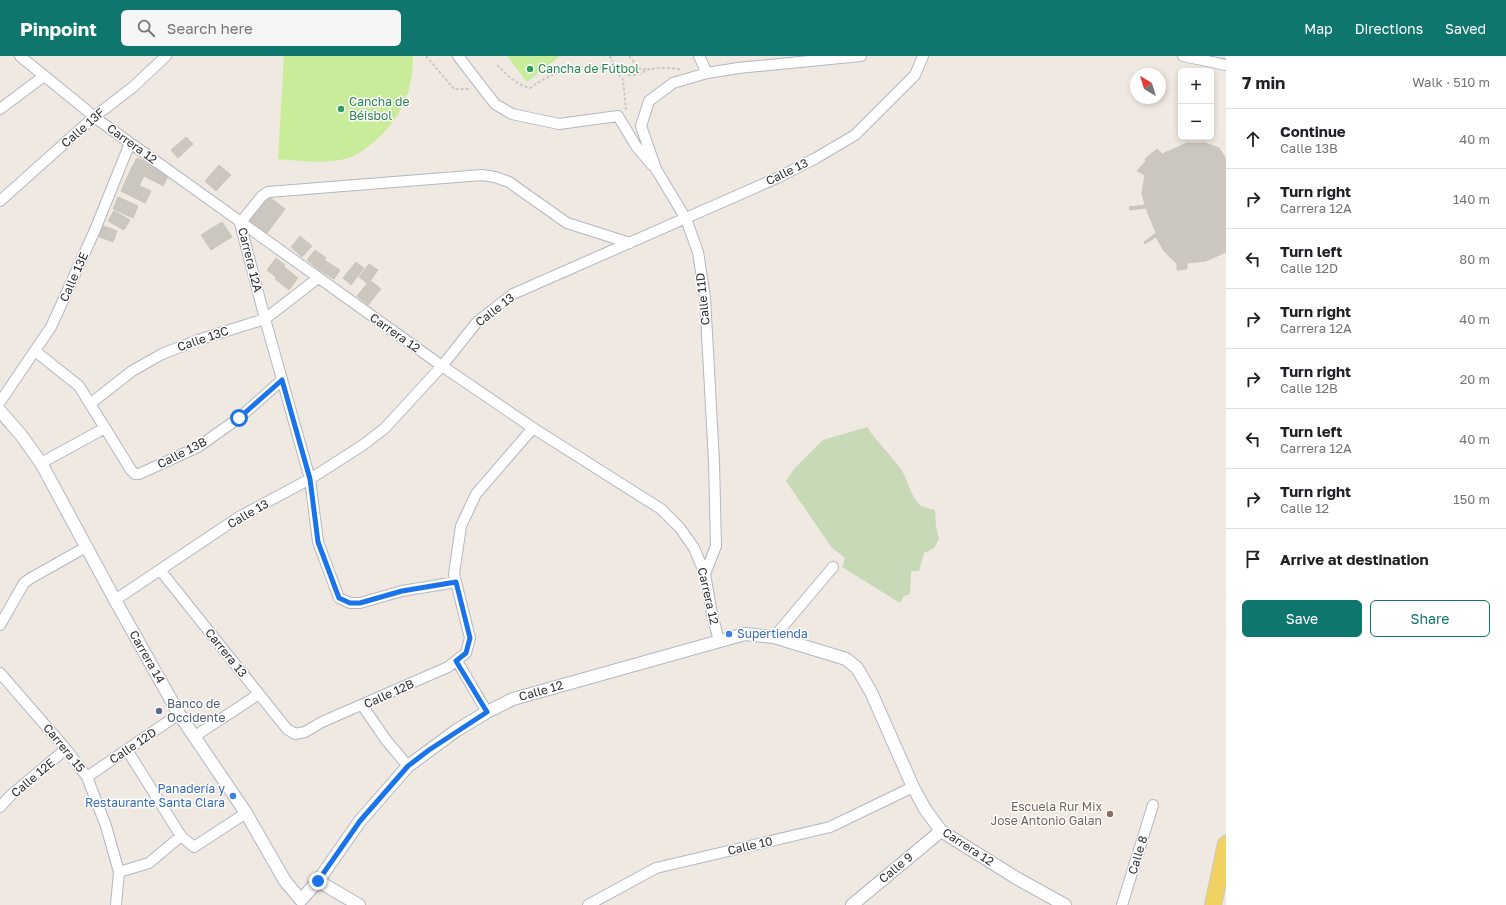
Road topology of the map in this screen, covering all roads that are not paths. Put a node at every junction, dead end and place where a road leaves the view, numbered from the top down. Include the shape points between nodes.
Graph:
1 (20, 56) edge
2 (458, 56) edge
3 (699, 56) edge
4 (861, 56) edge
5 (923, 56) edge
6 (1183, 56) edge
7 (160, 58) edge
8 (810, 58) edge
9 (1226, 65) edge
10 (707, 73) junction
11 (44, 76) junction
12 (0, 109) edge
13 (94, 117) junction
14 (130, 144) junction
15 (656, 169) junction
16 (0, 200) edge
17 (686, 219) junction
18 (240, 223) junction
19 (630, 243) junction
20 (318, 278) junction
21 (265, 318) junction
22 (35, 351) junction
23 (442, 366) junction
24 (282, 380) junction
25 (0, 402) edge
26 (90, 404) junction
27 (0, 411) edge
28 (105, 428) junction
29 (533, 428) junction
30 (41, 463) junction
31 (310, 479) junction
32 (86, 547) junction
33 (833, 567) dead end
34 (160, 570) junction
35 (706, 574) junction
36 (456, 582) junction
37 (115, 600) junction
38 (0, 625) edge
39 (774, 637) junction
40 (719, 641) junction
41 (456, 661) junction
42 (0, 673) edge
43 (259, 694) junction
44 (362, 705) junction
45 (487, 712) junction
46 (179, 714) junction
47 (295, 734) joint
48 (195, 736) junction
49 (66, 749) junction
50 (127, 750) junction
51 (408, 766) junction
52 (87, 777) junction
53 (913, 787) junction
54 (1153, 805) dead end
55 (0, 807) edge
56 (246, 813) junction
57 (941, 831) junction
58 (181, 836) junction
59 (1226, 844) edge
60 (119, 872) junction
61 (318, 881) junction
62 (298, 902) edge
63 (356, 904) edge
64 (116, 905) edge
65 (588, 905) edge
66 (852, 905) edge
67 (1065, 905) edge
68 (1122, 905) edge
69 (1212, 905) edge

1 - 11 street, Carrera 12
2 - 15 street via 495,104 512,114 559,124 618,116 636,146
3 - 10 street
4 - 8 street, Calle 11D
5 - 17 street, Calle 13 via 915,75 855,135 776,178
6 - 9 street
7 - 13 street, Calle 13F via 133,87
8 - 10 street, Calle 11D
10 - 15 street, Calle 11D via 673,83 649,101 641,126
11 - 12 street
11 - 13 street, Carrera 12
13 - 14 street, Carrera 12
13 - 16 street, Calle 13F
14 - 18 street, Carrera 12
14 - 22 street, Calle 13E via 51,328
15 - 17 street, Calle 11D
17 - 19 street, Calle 13
17 - 35 street, Calle 11D via 698,252 705,297 716,546
18 - 19 street, Carrera 12A via 268,192 482,175 509,182 567,223
18 - 20 street, Carrera 12
18 - 21 street, Carrera 12A
19 - 23 street, Calle 13 via 513,294 477,322
20 - 21 street, Calle 13C
20 - 23 street, Carrera 12
21 - 24 street, Carrera 12A
21 - 26 street, Calle 13C via 162,354 132,371
22 - 25 street, Calle 13E
22 - 26 street via 79,386
23 - 29 street, Carrera 12
23 - 31 street, Calle 13 via 385,428
24 - 28 street, Calle 13B via 239,418 198,447 139,474 131,470
24 - 31 street, Carrera 12A
26 - 28 street
27 - 30 street, Carrera 14
28 - 30 street
29 - 35 street, Carrera 12 via 661,509 680,528 694,548
29 - 36 street via 476,494 461,526 454,574
30 - 32 street, Carrera 14
31 - 34 street, Calle 13 via 239,517
31 - 36 street, Carrera 12A via 318,542 339,598 350,603 360,603 402,591
32 - 37 street, Carrera 14
32 - 38 street via 24,583
33 - 39 street
34 - 37 street, Calle 13
34 - 43 street, Carrera 13
35 - 40 street, Carrera 12
36 - 41 street, Calle 12B via 470,638 466,653
37 - 46 street, Carrera 14
39 - 40 street, Calle 12 via 745,634
39 - 53 street, Carrera 12 via 846,659 857,668 871,692
40 - 45 street, Calle 12 via 512,699
41 - 44 street, Calle 12B via 448,667
41 - 45 street
42 - 49 street, Carrera 15
43 - 47 street, Carrera 13 via 287,729
43 - 48 street
44 - 47 street, Calle 12B via 305,732
44 - 51 street
45 - 51 street, Calle 12
46 - 48 street, Carrera 14
46 - 50 street, Calle 12D
48 - 56 street, Carrera 14
49 - 52 street, Carrera 15
49 - 55 street, Calle 12E
50 - 52 street, Calle 12D
50 - 58 street
51 - 61 street, Calle 12 via 360,821
52 - 60 street, Carrera 15 via 106,826
53 - 57 street, Carrera 12
53 - 65 street, Calle 10 via 830,827 656,868
54 - 68 street, Calle 8
56 - 58 street via 194,847
56 - 62 street, Carrera 14
57 - 66 street, Calle 9
57 - 67 street, Carrera 12
58 - 60 street via 149,863
59 - 69 main road
60 - 64 street, Carrera 15
61 - 62 street, Calle 12
61 - 63 street

